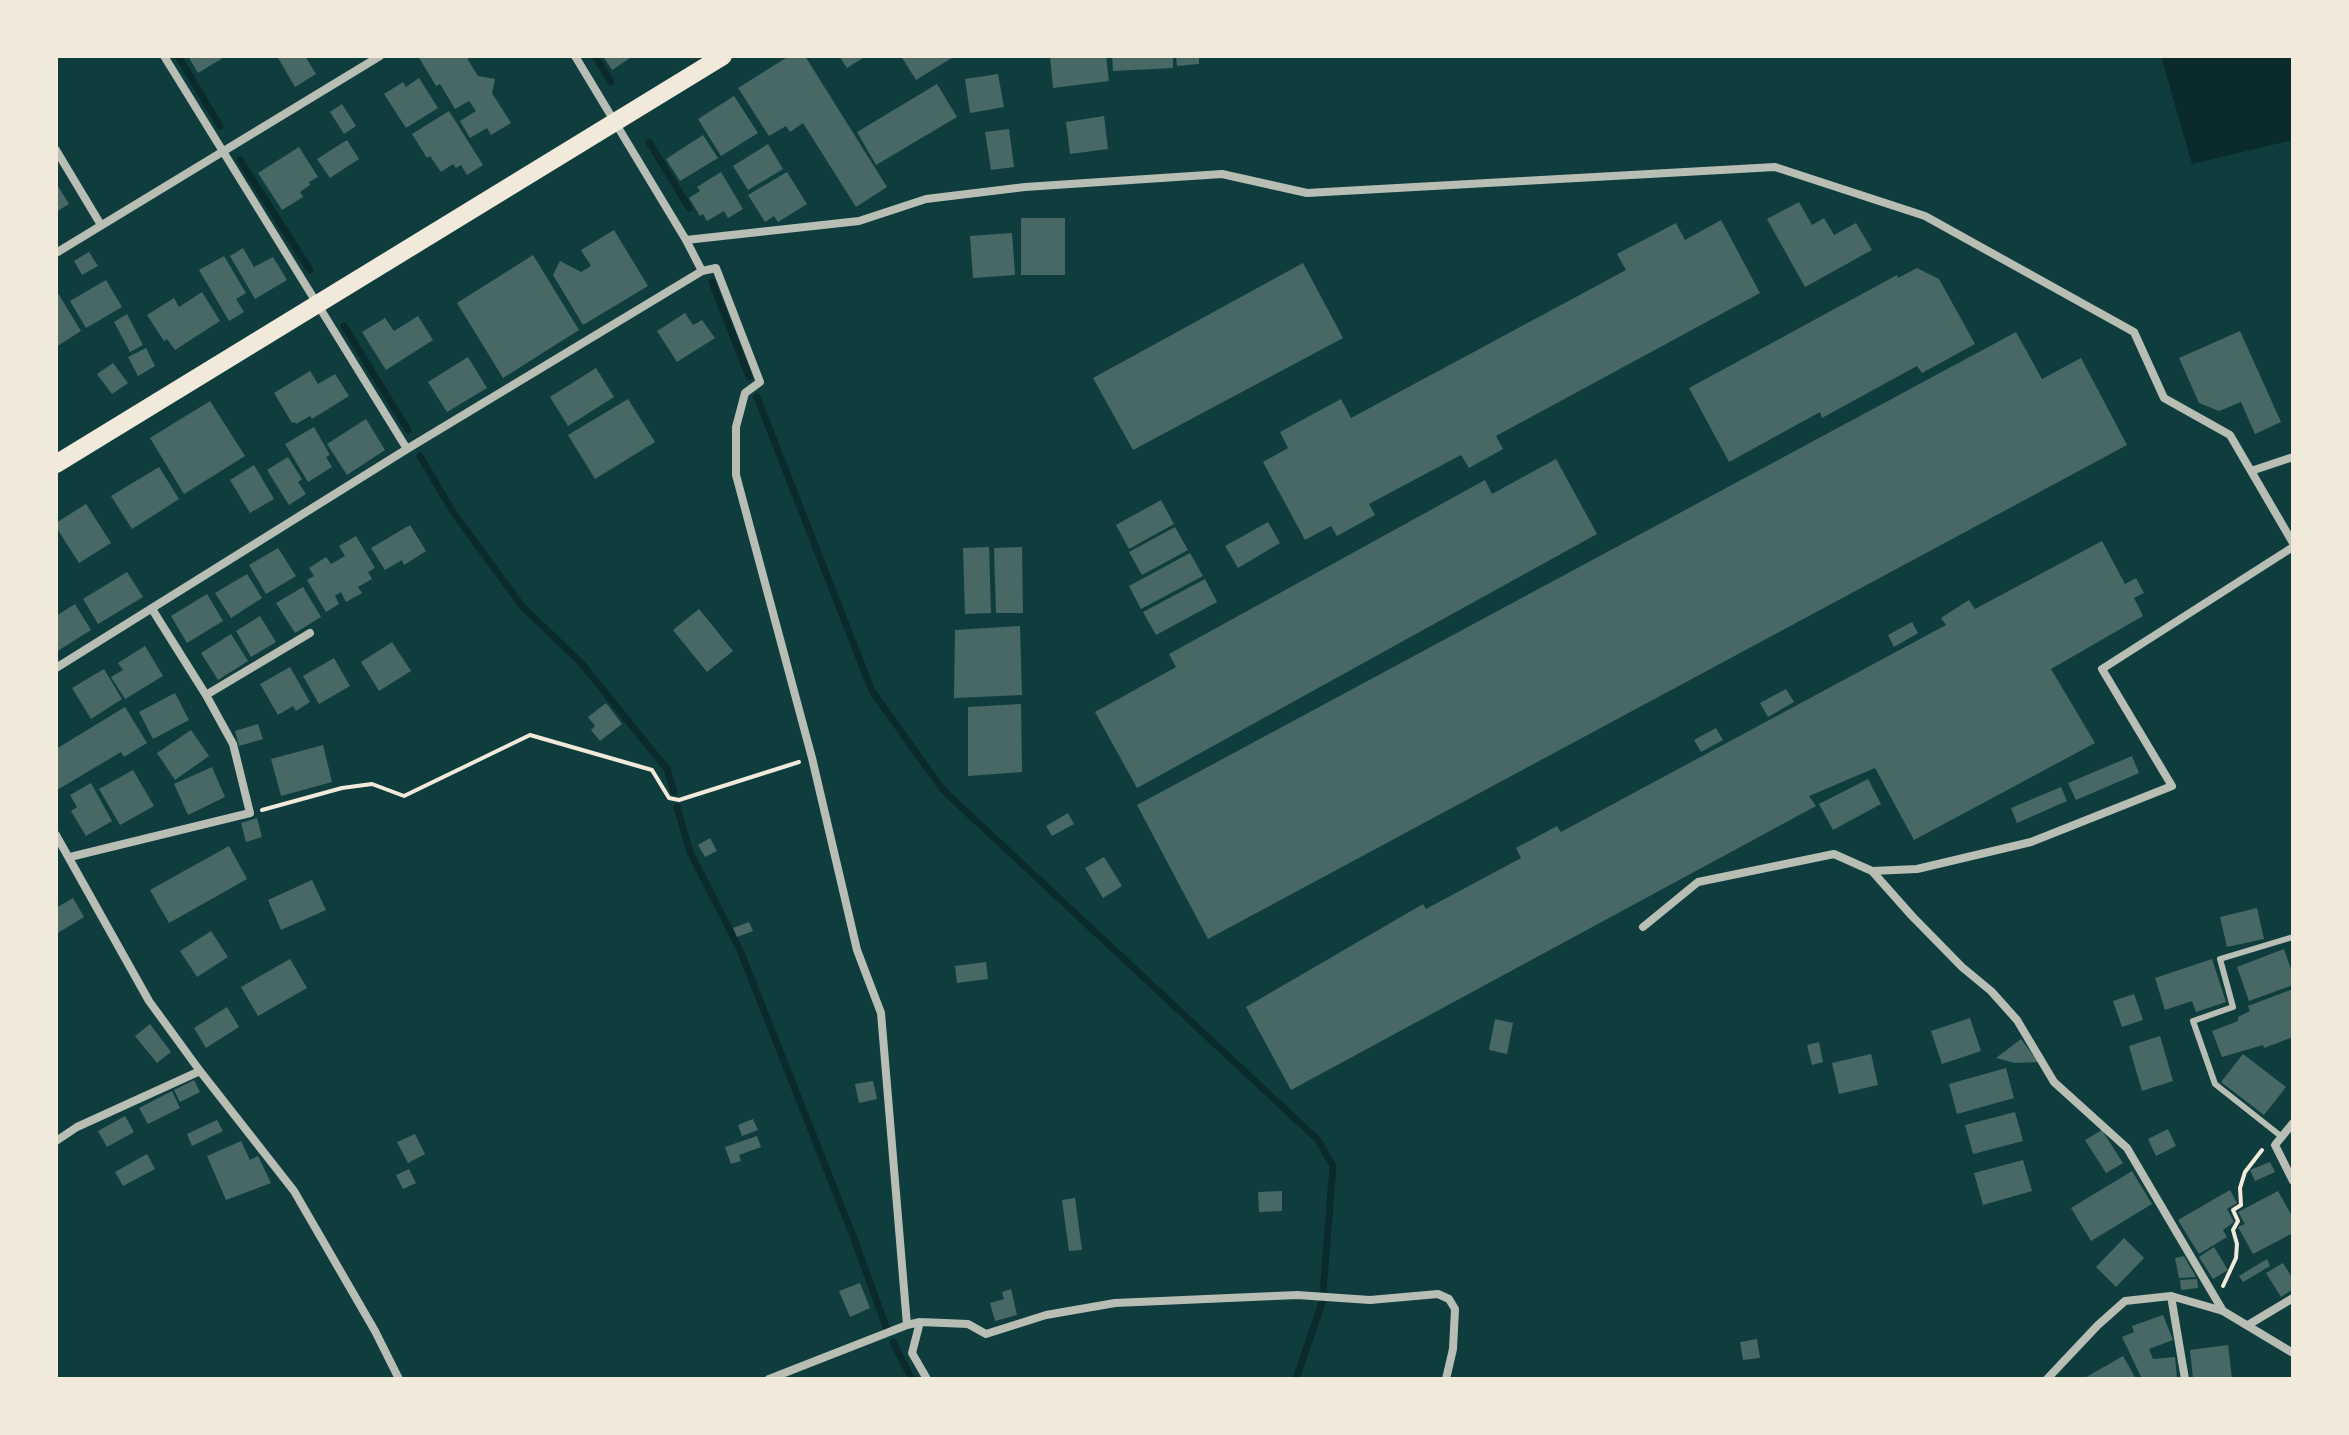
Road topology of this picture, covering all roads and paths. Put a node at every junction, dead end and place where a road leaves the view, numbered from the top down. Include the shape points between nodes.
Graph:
1 (164, 56) edge
2 (380, 56) edge
3 (575, 56) edge
4 (723, 56) edge
5 (615, 124) junction
6 (56, 150) edge
7 (222, 150) junction
8 (101, 225) junction
9 (686, 240) junction
10 (56, 253) edge
11 (702, 271) junction
12 (318, 305) junction
13 (407, 449) junction
14 (2293, 457) edge
15 (56, 464) edge
16 (2251, 471) junction
17 (2293, 545) edge
18 (152, 609) junction
19 (310, 633) dead end
20 (56, 668) edge
21 (206, 695) junction
22 (812, 758) junction
23 (250, 813) junction
24 (56, 835) edge
25 (70, 857) junction
26 (1872, 871) junction
27 (1643, 927) dead end
28 (2293, 937) edge
29 (200, 1071) junction
30 (2293, 1123) edge
31 (2282, 1137) junction
32 (56, 1141) edge
33 (2275, 1145) junction
34 (2293, 1181) edge
35 (2171, 1296) junction
36 (2215, 1298) junction
37 (2293, 1298) edge
38 (2223, 1311) junction
39 (920, 1322) junction
40 (907, 1325) junction
41 (2248, 1325) junction
42 (2293, 1353) edge
43 (399, 1379) edge
44 (769, 1379) edge
45 (927, 1379) edge
46 (1446, 1379) edge
47 (2047, 1379) edge
48 (2185, 1379) edge

1 - 7 street
2 - 7 street
3 - 5 street
4 - 5 main road
5 - 9 street
5 - 12 main road
6 - 8 street
7 - 8 street
7 - 12 street
8 - 10 street
9 - 11 street
9 - 16 street via 859,221 926,199 1025,187 1222,174 1307,193 1775,167 1925,216 2134,332 2164,398 2230,435
11 - 13 street
11 - 22 street via 716,268 760,382 745,393 736,427 736,475
12 - 13 street
12 - 15 main road
13 - 18 street
14 - 16 street
16 - 17 street
17 - 26 street via 2102,669 2172,786 2031,842 1917,869
18 - 20 street
18 - 21 street
19 - 21 street
21 - 23 street via 233,744
22 - 23 path via 679,800 669,798 652,770 530,735 404,796 372,784
22 - 40 street via 857,950 881,1013
23 - 25 street
24 - 25 street
25 - 29 street via 149,1001
26 - 27 street via 1834,854 1698,882
26 - 36 street via 2017,1020 2054,1082 2127,1148
28 - 31 lane via 2220,959 2233,1007 2193,1021 2215,1084
29 - 32 street
29 - 43 street via 294,1191
30 - 31 street
31 - 33 street
33 - 34 street
33 - 36 path via 2262,1150 2245,1172 2241,1205 2233,1210 2238,1221 2233,1230 2236,1258
35 - 38 street
35 - 47 street via 2125,1301
35 - 48 street
36 - 38 street
37 - 41 street
38 - 41 street
39 - 40 street
39 - 45 street via 912,1353
39 - 46 street via 968,1324 986,1334 1046,1315 1115,1303 1297,1295 1370,1300 1438,1294 1455,1309
40 - 44 street
41 - 42 street

